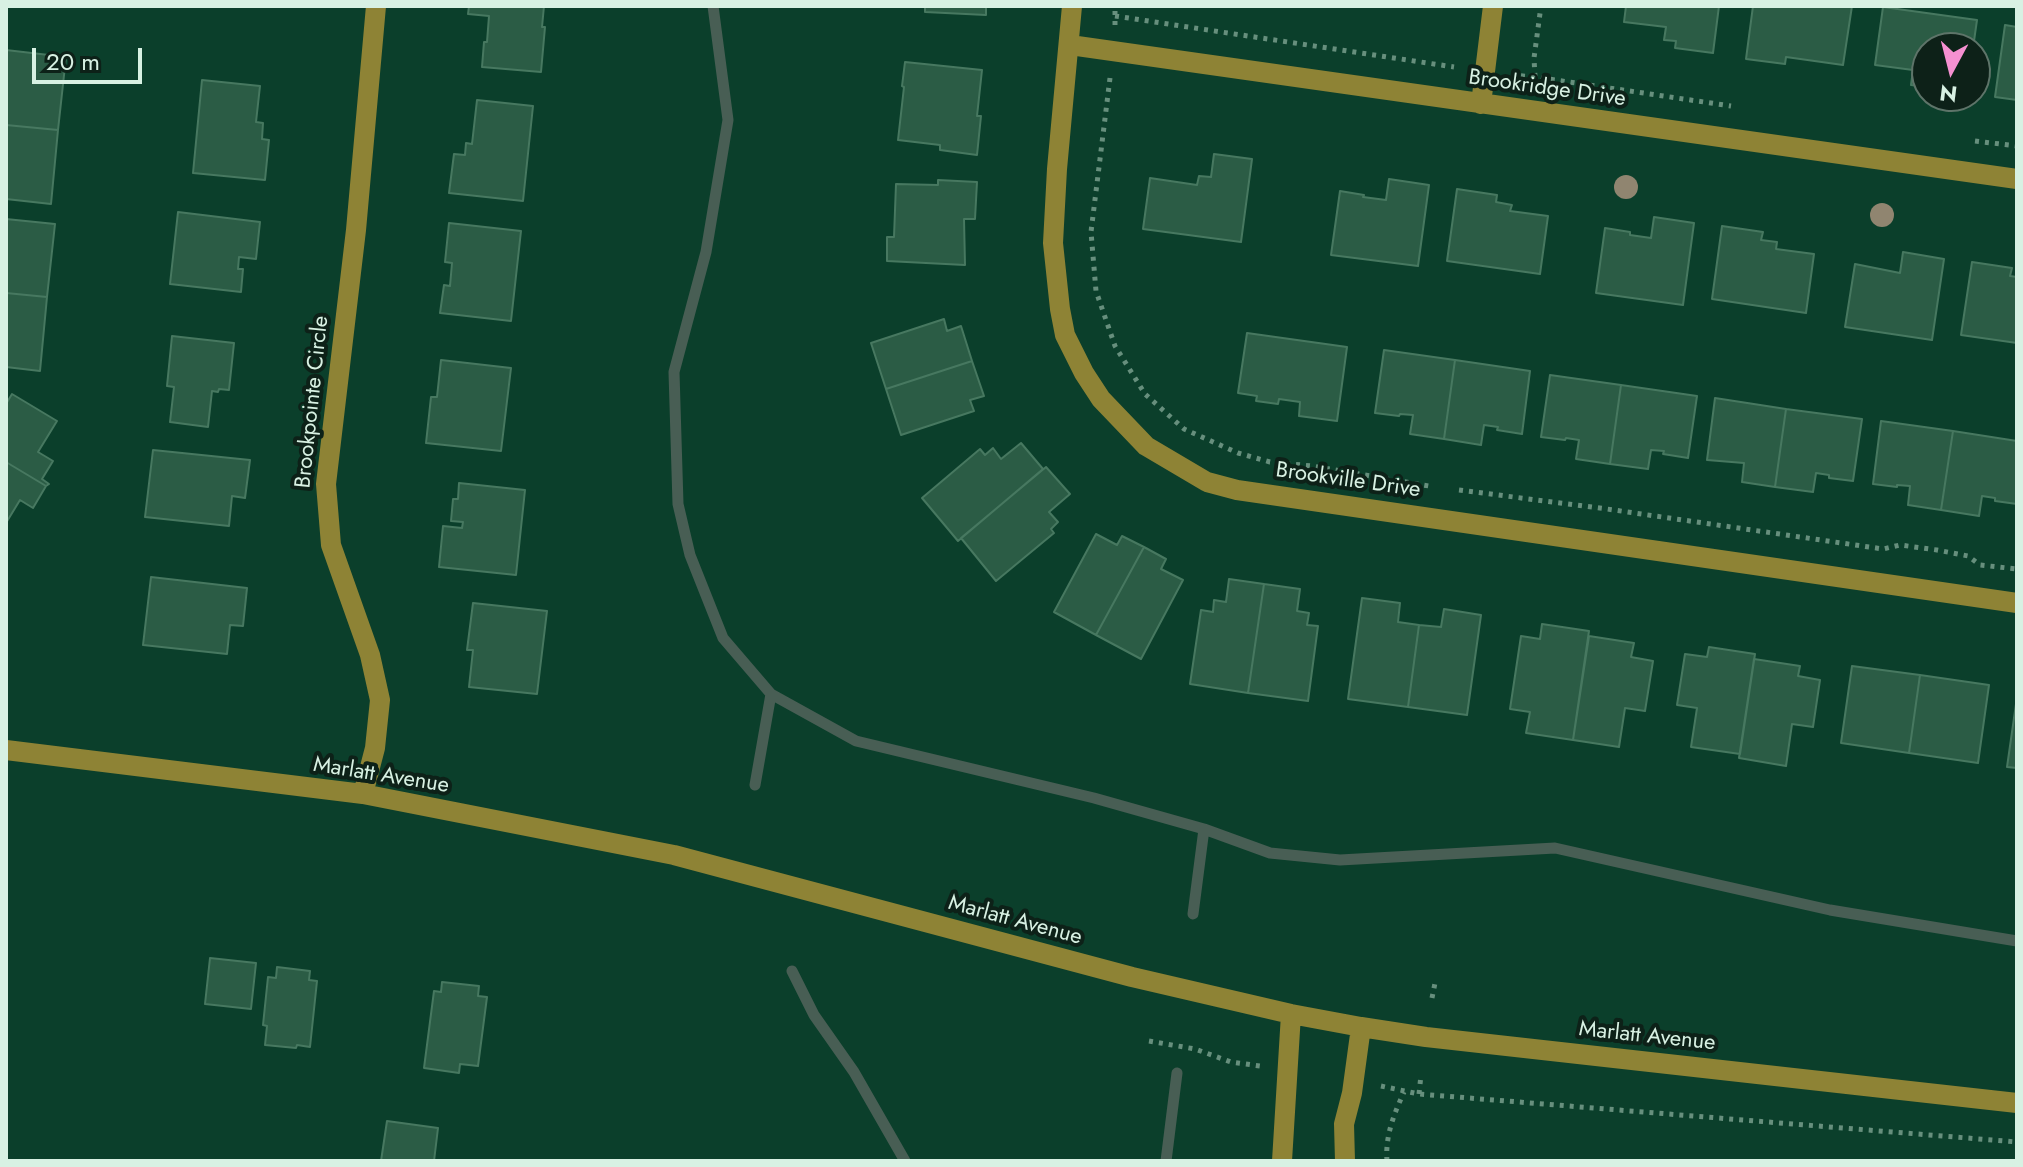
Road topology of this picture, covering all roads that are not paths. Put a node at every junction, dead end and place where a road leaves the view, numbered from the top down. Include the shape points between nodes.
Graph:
1 (376, 6) edge
2 (1072, 6) edge
3 (1493, 6) edge
4 (1070, 45) junction
5 (1481, 104) junction
6 (2017, 179) edge
7 (2017, 603) edge
8 (6, 750) edge
9 (363, 794) junction
10 (1291, 1014) junction
11 (1361, 1027) junction
12 (2017, 1103) edge
13 (1282, 1161) edge
14 (1345, 1161) edge

1 - 9 street, Brookpointe Circle via 326,484 331,545 370,655 380,700
2 - 4 street, Brookville Drive
3 - 5 street
4 - 5 street, Brookridge Drive
4 - 7 street, Brookville Drive via 1053,243 1065,335 1101,399 1146,446 1174,463 1207,482 1237,490
5 - 6 street, Brookridge Drive
8 - 9 street, Marlatt Avenue
9 - 10 street, Marlatt Avenue via 674,855
10 - 11 street, Marlatt Avenue
10 - 13 street
11 - 12 street, Marlatt Avenue
11 - 14 street via 1344,1124

